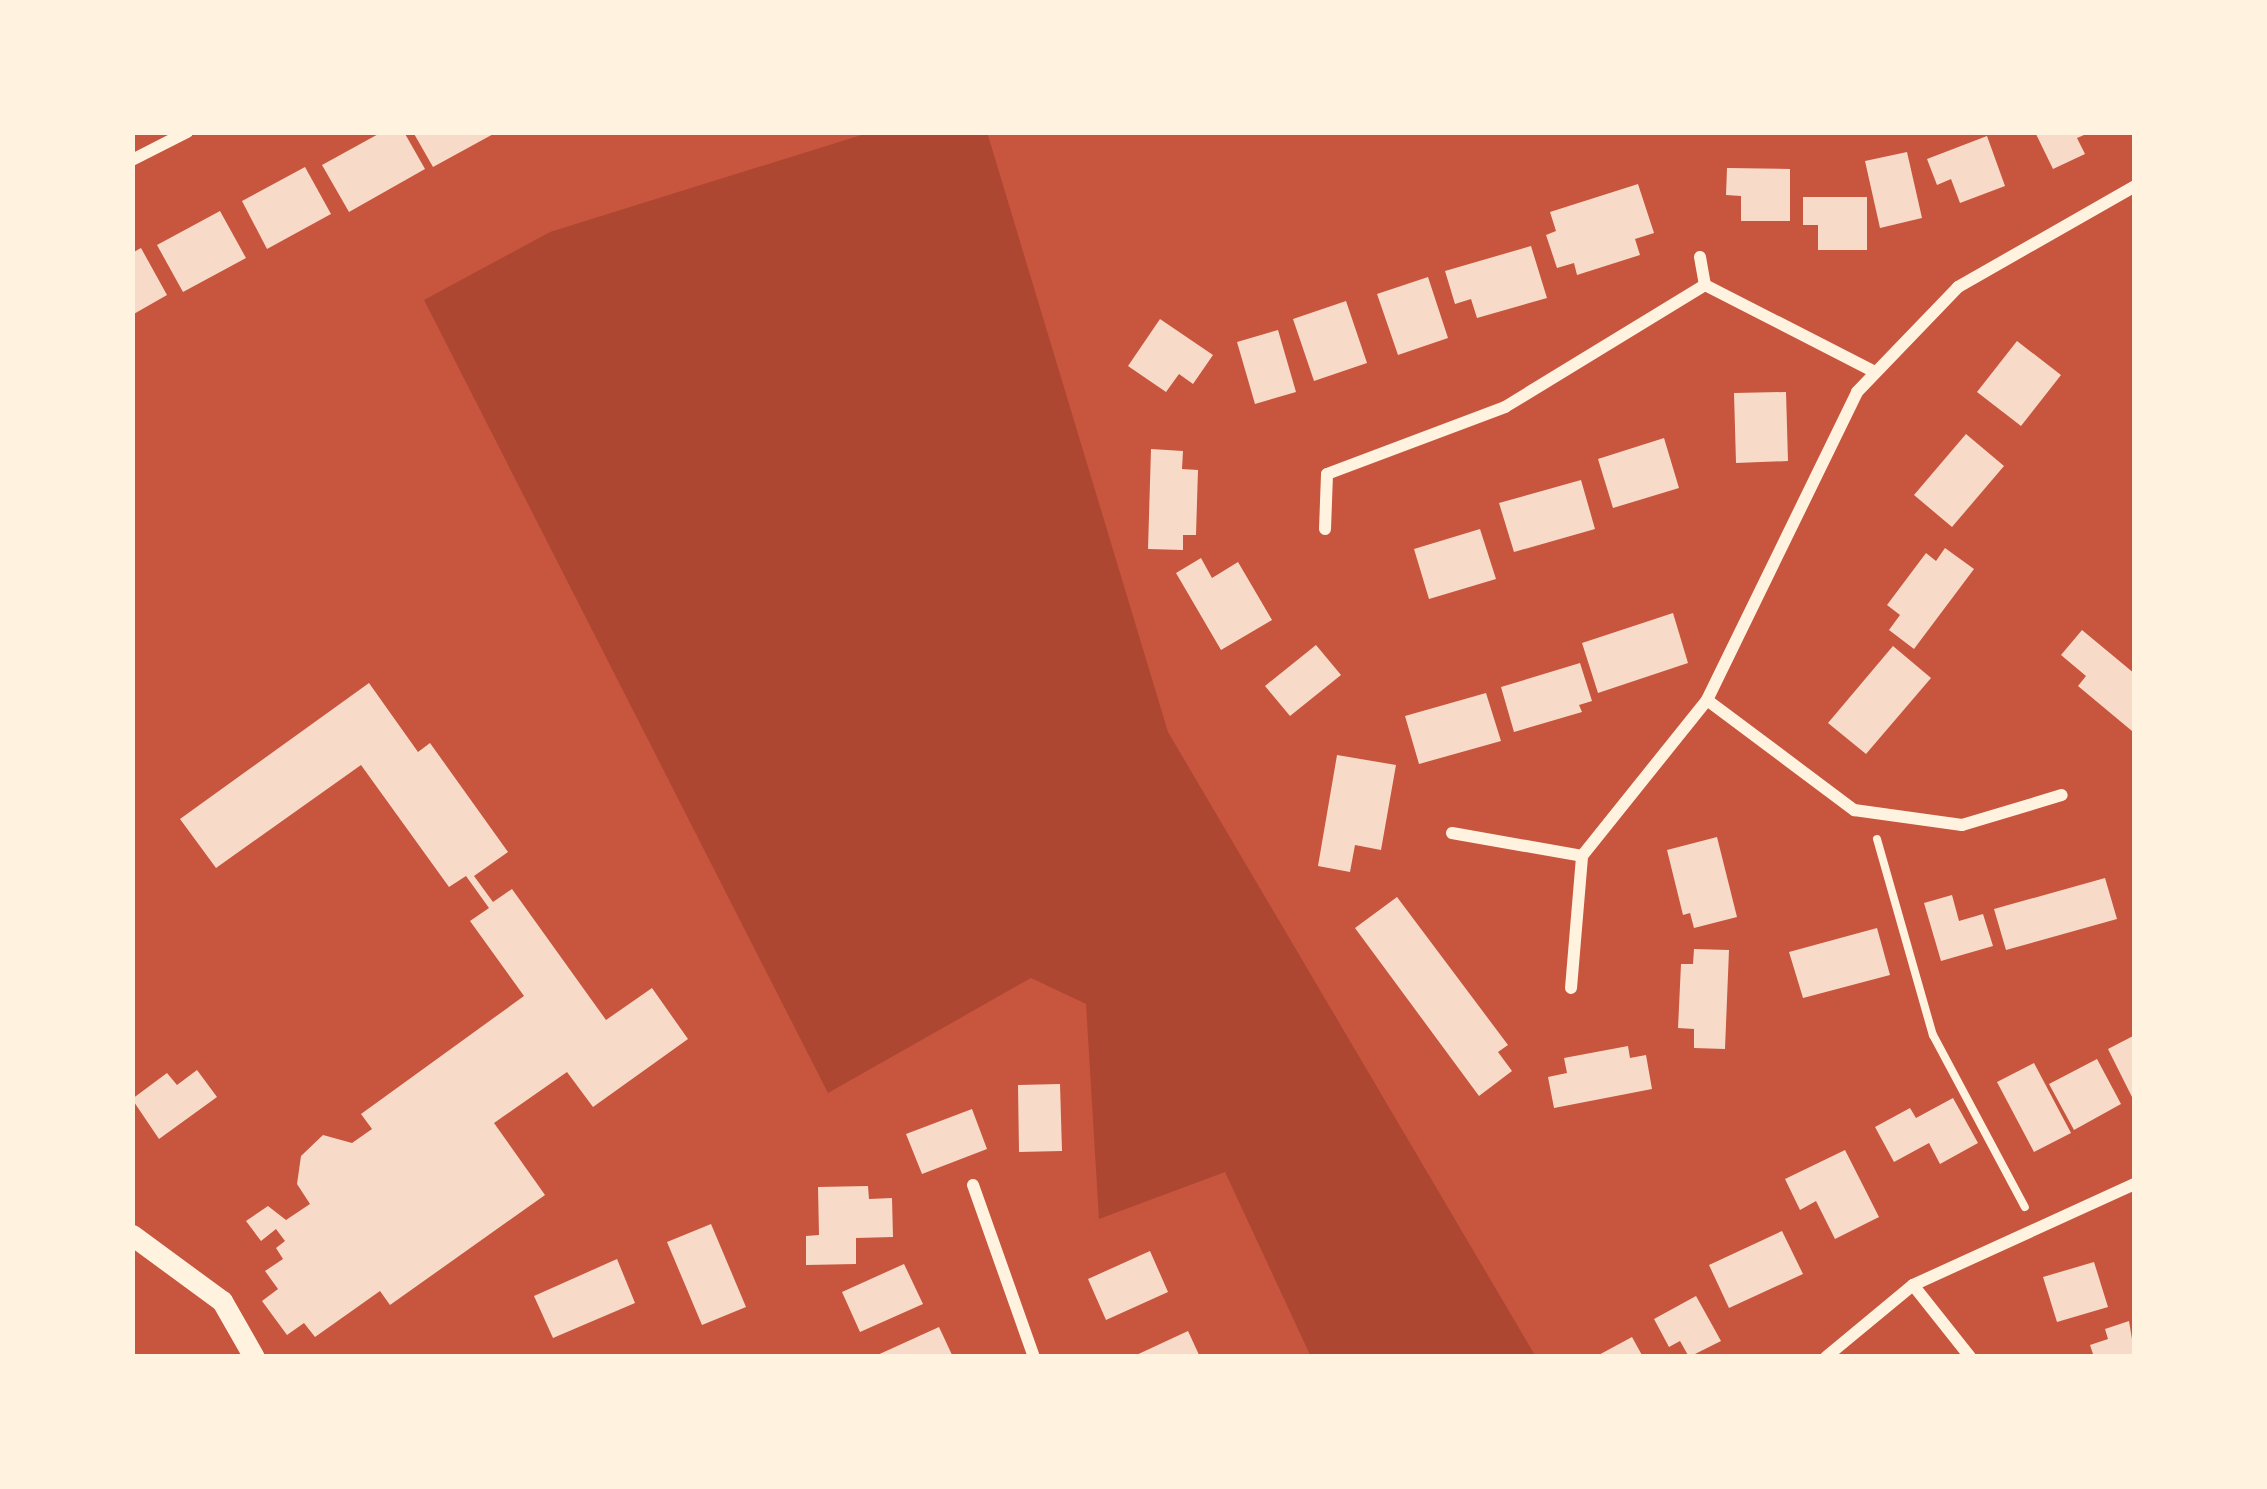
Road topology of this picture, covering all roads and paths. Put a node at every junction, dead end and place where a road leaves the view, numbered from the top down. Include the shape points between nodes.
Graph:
1 (187, 132) edge
2 (132, 160) edge
3 (2135, 186) edge
4 (1700, 256) dead end
5 (1705, 285) junction
6 (1873, 371) junction
7 (1325, 529) dead end
8 (1707, 700) junction
9 (2062, 795) dead end
10 (1878, 814) junction
11 (1452, 833) dead end
12 (1582, 856) junction
13 (1571, 988) dead end
14 (2135, 1184) edge
15 (973, 1185) dead end
16 (2037, 1228) junction
17 (132, 1235) edge
18 (1913, 1285) junction
19 (254, 1357) edge
20 (1034, 1357) edge
21 (1826, 1357) edge
22 (1970, 1357) edge

1 - 2 street
3 - 6 street via 1958,286
4 - 5 street
5 - 6 street
5 - 7 street via 1505,407 1327,474
6 - 8 street
8 - 10 street via 1854,810
8 - 12 street
9 - 10 street via 1963,825
10 - 16 path via 1877,848 1933,1035
11 - 12 street
12 - 13 street
14 - 16 street
15 - 20 street
16 - 18 street
17 - 19 street via 222,1300
18 - 21 street
18 - 22 street

